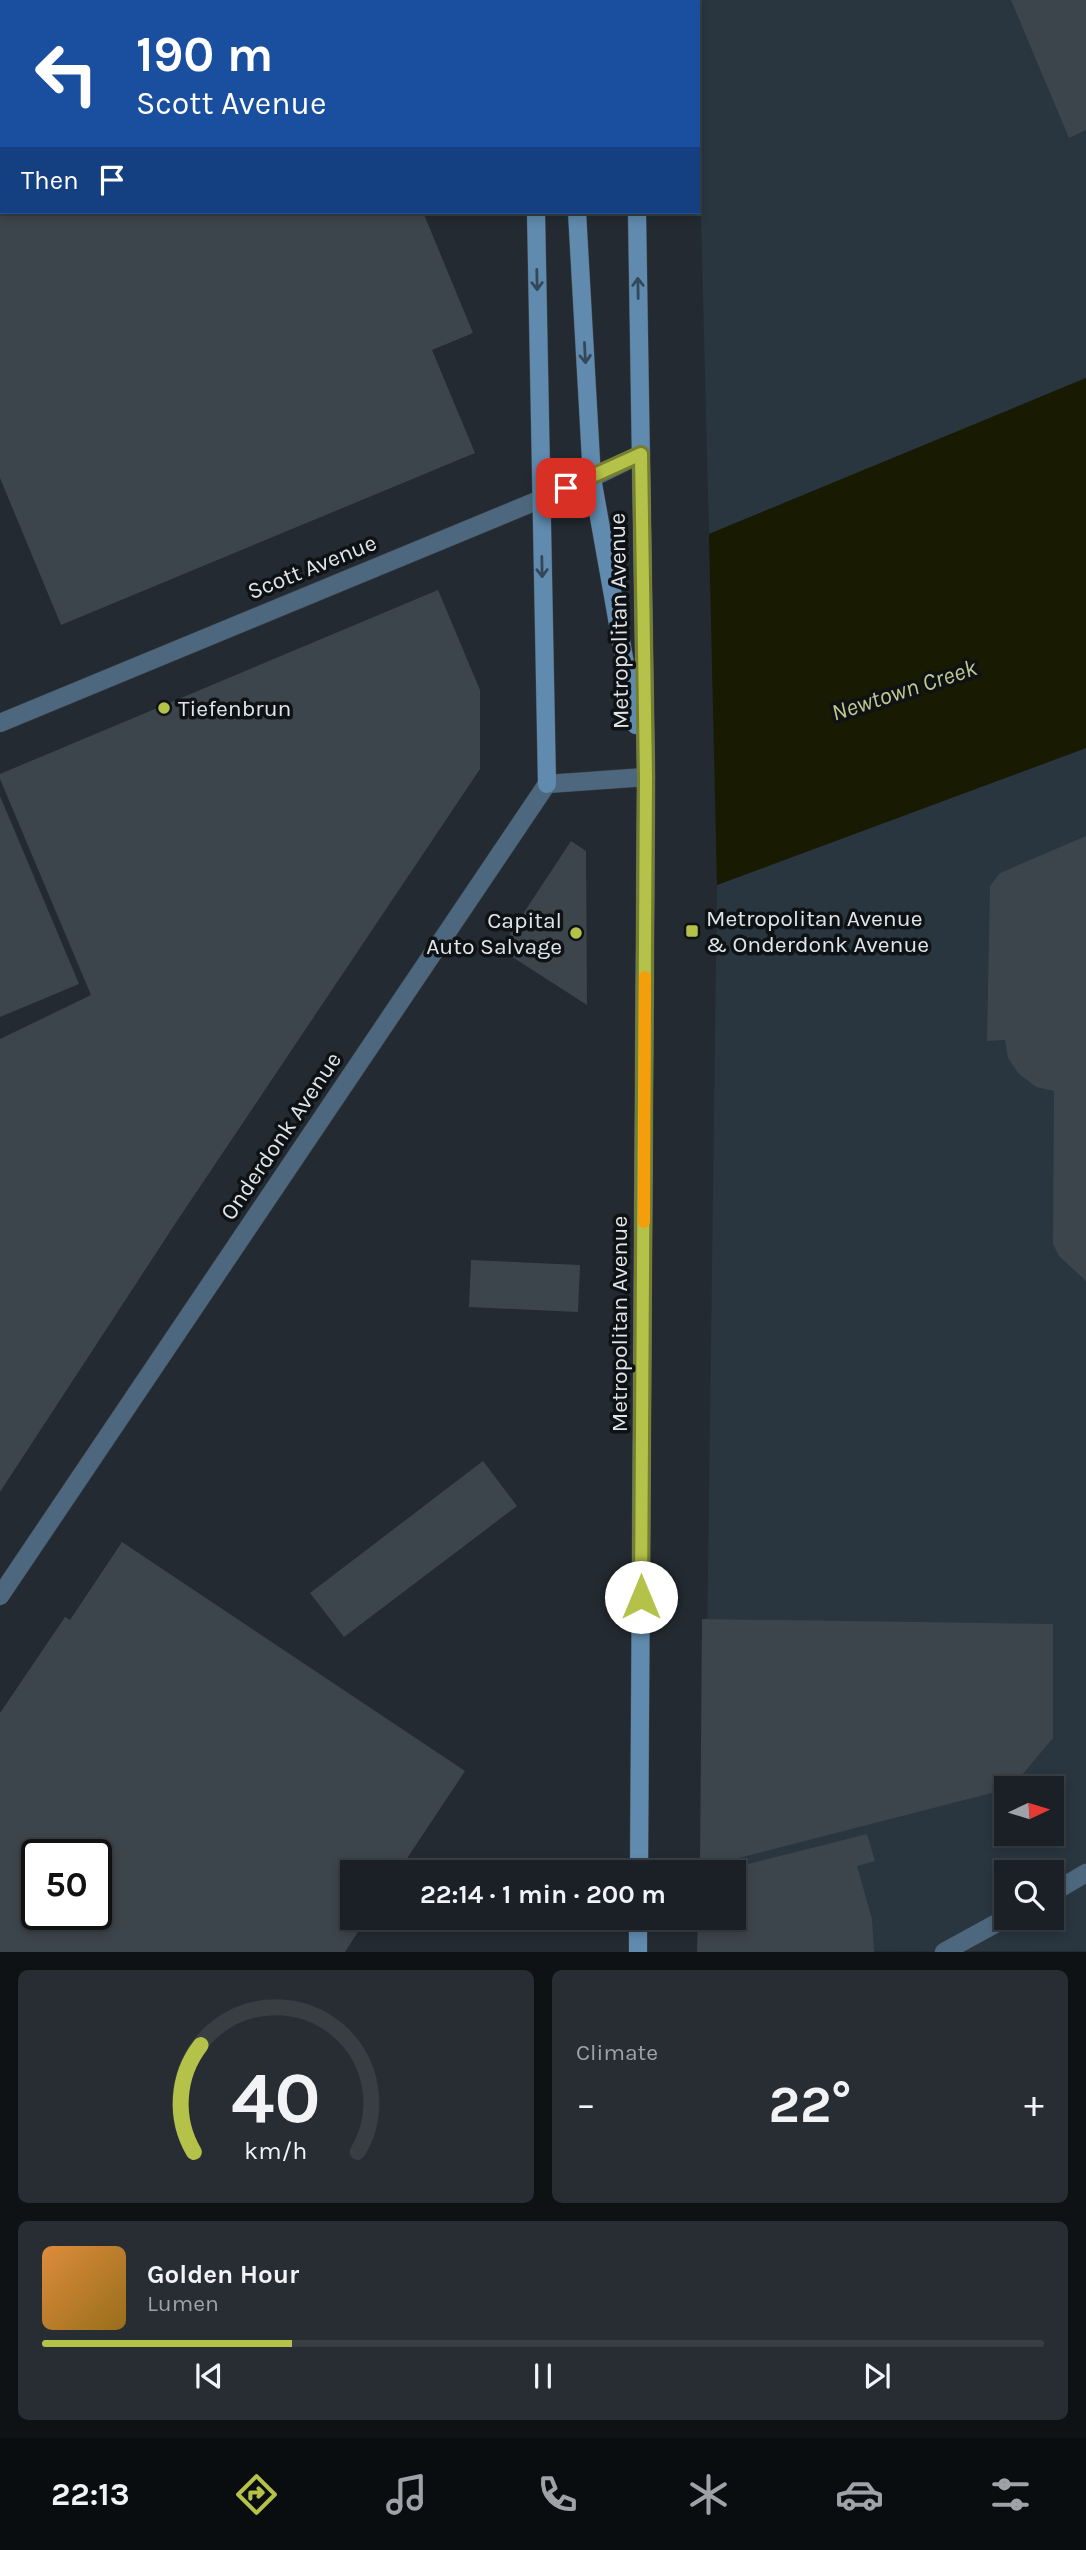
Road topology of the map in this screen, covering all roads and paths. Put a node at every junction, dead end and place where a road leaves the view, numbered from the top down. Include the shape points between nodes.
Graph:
1 (536, 214) edge
2 (577, 214) edge
3 (637, 214) edge
4 (641, 454) junction
5 (592, 478) junction
6 (541, 499) junction
7 (0, 723) edge
8 (646, 777) junction
9 (547, 784) junction
10 (0, 1596) edge
11 (639, 1860) edge
12 (1086, 1873) edge
13 (1064, 1886) edge
14 (994, 1924) edge
15 (638, 1930) edge
16 (638, 1951) edge
17 (944, 1951) edge

1 -> 6 main road
2 -> 5 main road, Metropolitan Avenue
4 -> 3 main road, Metropolitan Avenue
4 - 5 street, Scott Avenue
4 - 8 main road, Metropolitan Avenue
5 - 6 street, Scott Avenue
5 - 8 main road, Metropolitan Avenue
6 - 7 street, Scott Avenue
6 -> 9 main road
8 - 9 street
8 - 11 main road, Metropolitan Avenue
9 - 10 street, Onderdonk Avenue
12 - 13 street
14 - 17 street
15 - 16 main road

